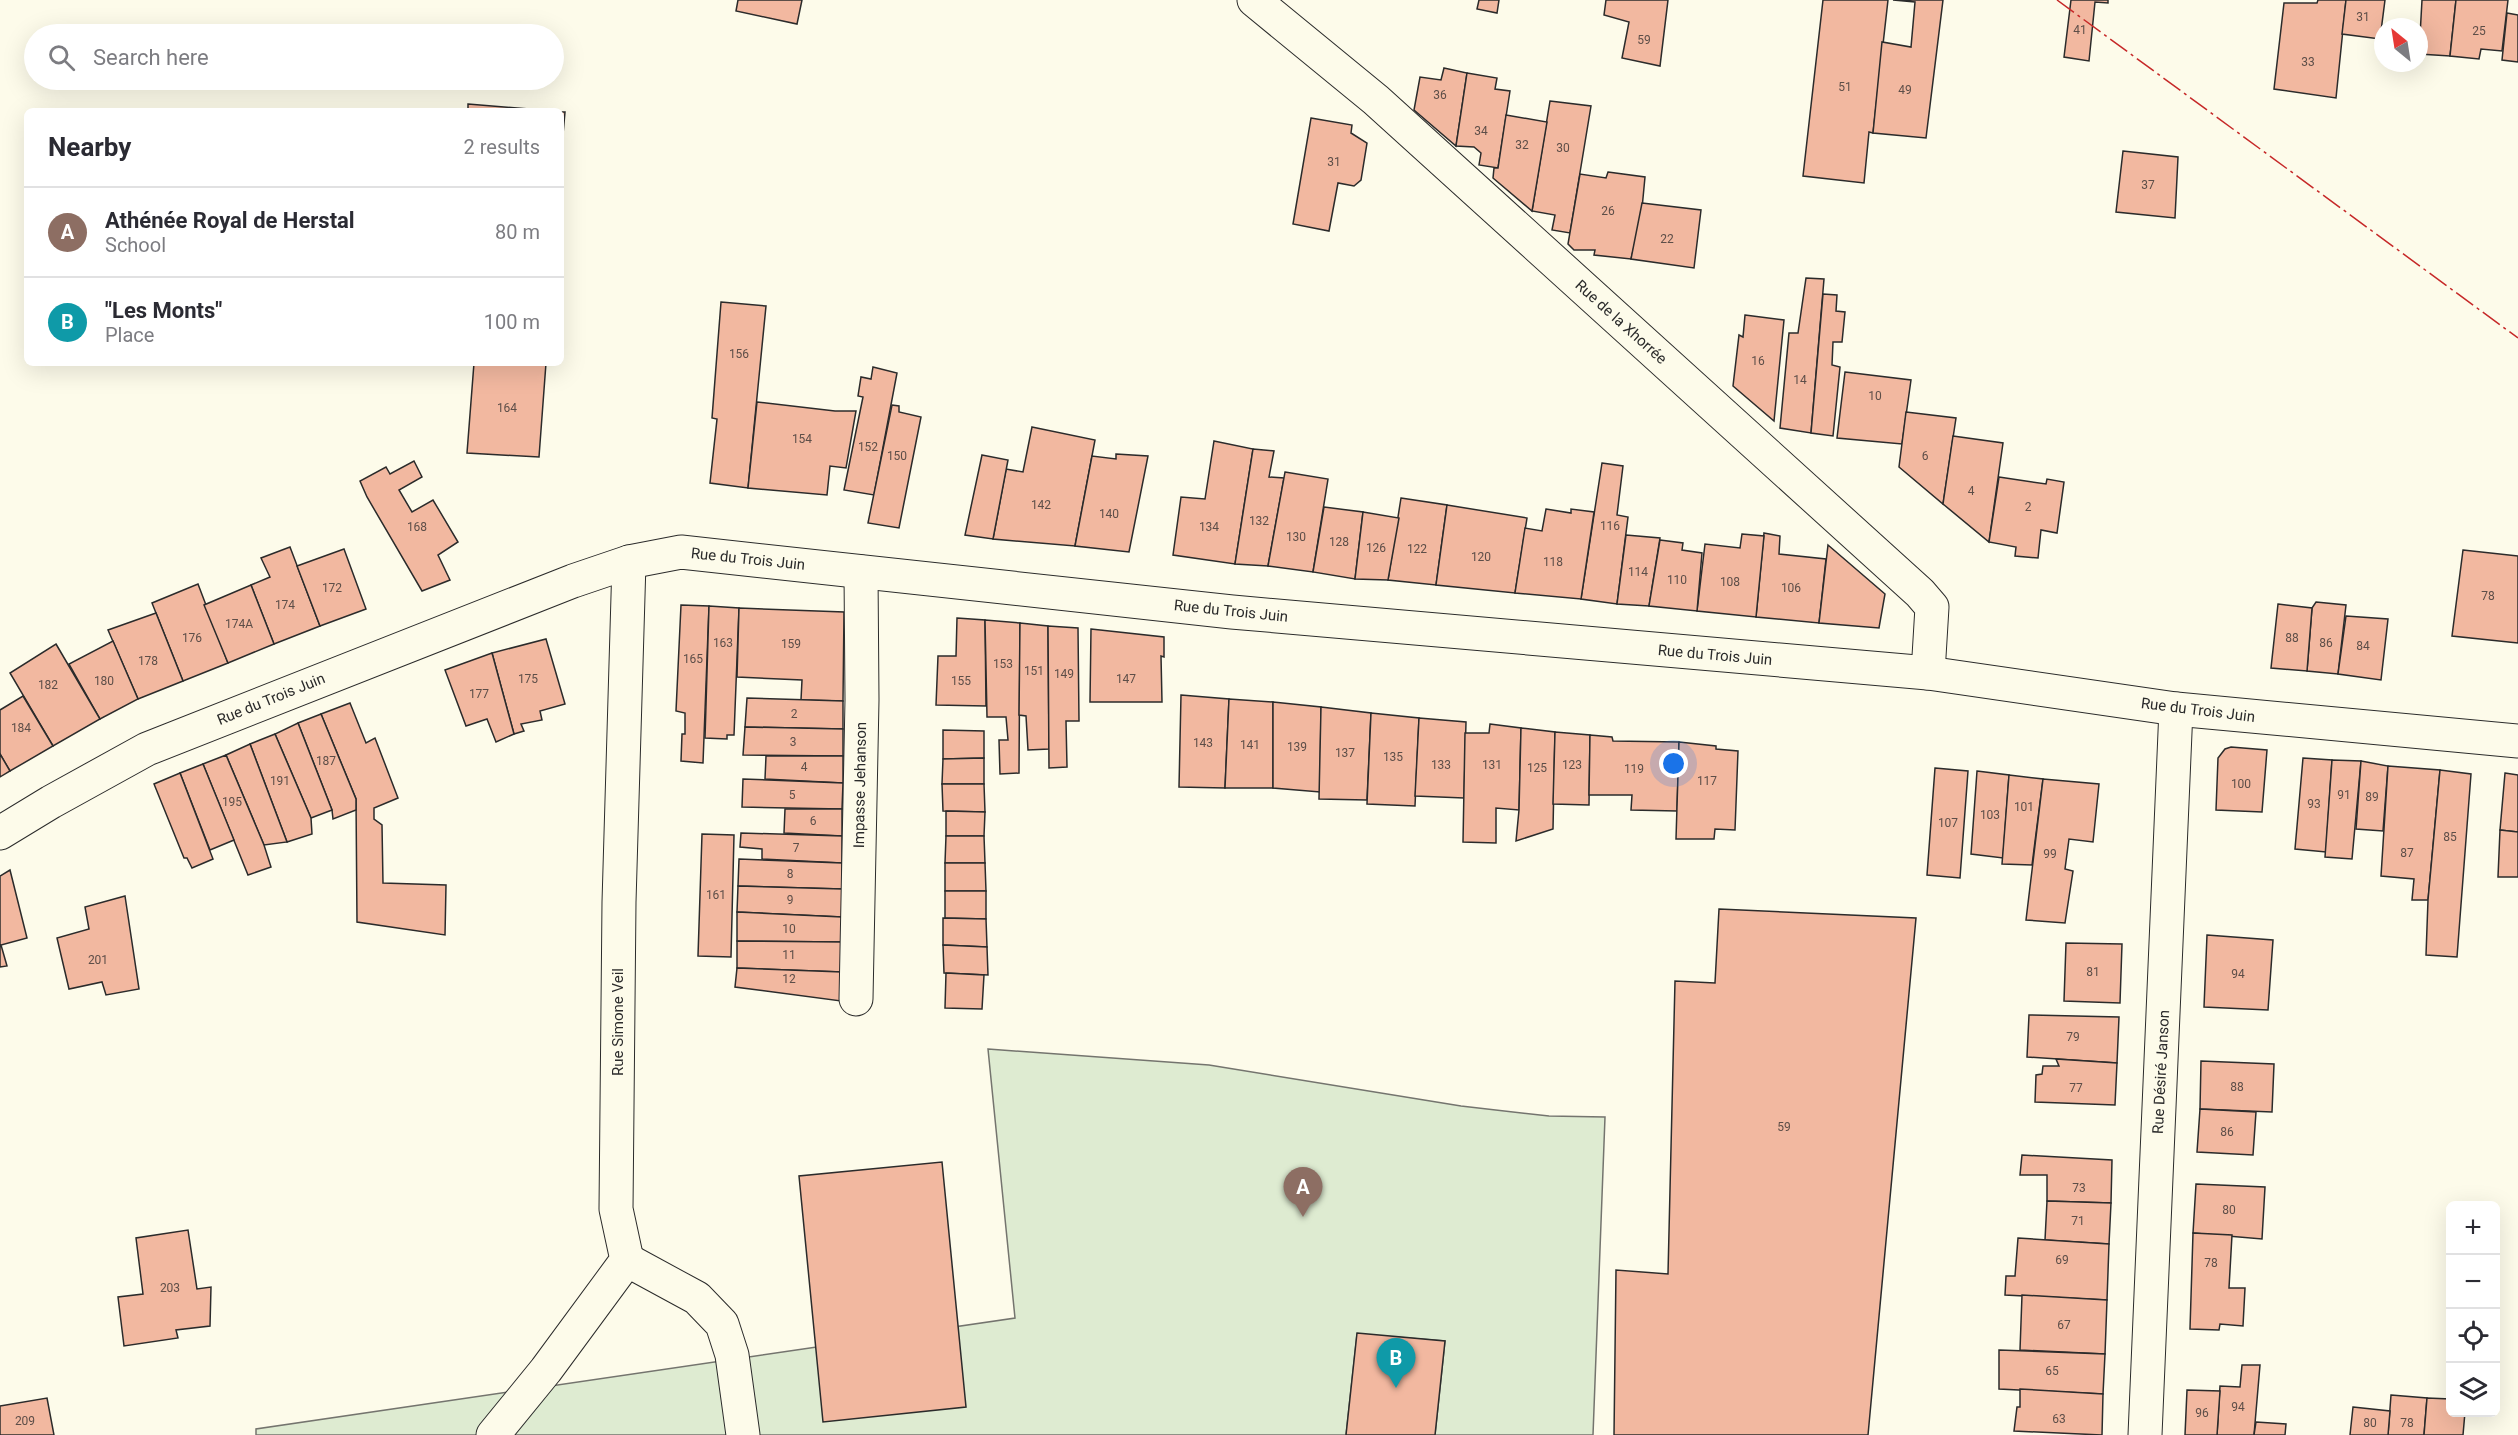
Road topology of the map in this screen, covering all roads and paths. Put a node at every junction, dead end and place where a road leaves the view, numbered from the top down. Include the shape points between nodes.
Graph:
1 (1254, 0) edge
2 (629, 562) junction
3 (861, 572) junction
4 (1928, 673) junction
5 (2176, 709) junction
6 (2518, 741) edge
7 (0, 833) edge
8 (856, 999) dead end
9 (627, 1260) junction
10 (493, 1435) edge
11 (743, 1435) edge
12 (2145, 1435) edge

1 - 4 street, Rue de la Xhorrée via 1376,100 1920,593 1932,607
2 - 3 street, Rue du Trois Juin via 681,552
2 - 7 street, Rue du Trois Juin via 480,616 147,749
2 - 9 street, Rue Simone Veil via 619,902 616,1197
3 - 4 street, Rue du Trois Juin via 1232,612
3 - 8 street, Impasse Jehanson
4 - 5 street, Rue du Trois Juin
5 - 6 street, Rue du Trois Juin
5 - 12 street, Rue Désiré Janson
9 - 10 street
9 - 11 street via 698,1298 722,1324 732,1355

